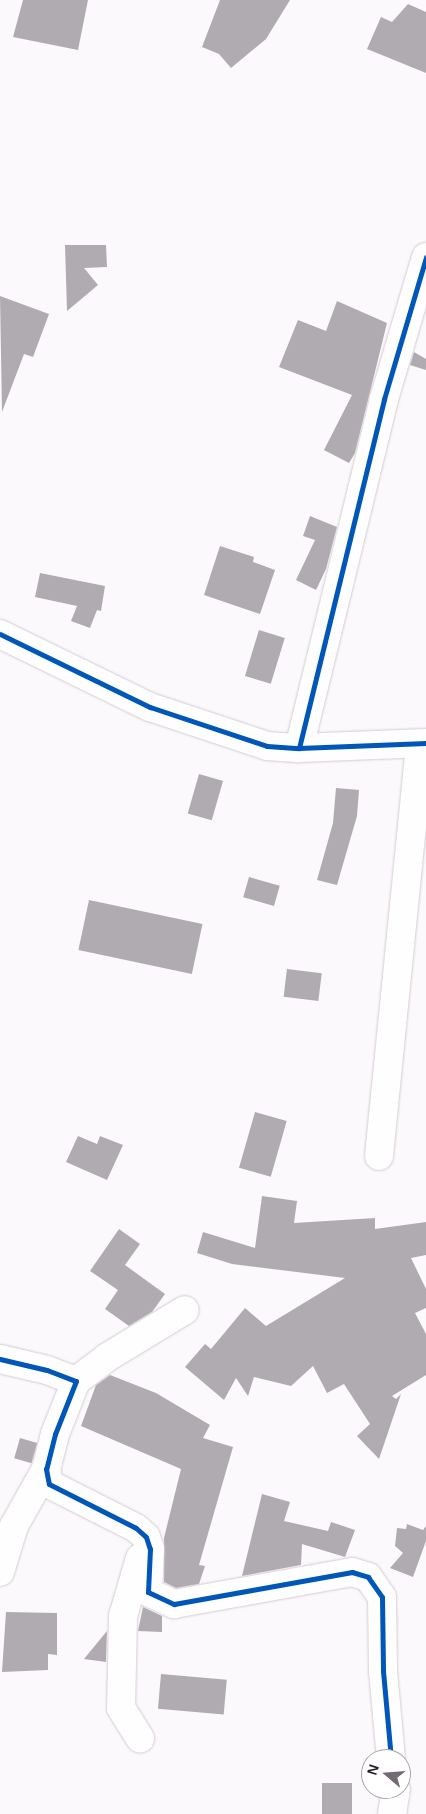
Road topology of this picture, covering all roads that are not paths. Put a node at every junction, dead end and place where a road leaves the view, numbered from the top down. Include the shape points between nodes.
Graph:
1 (426, 257) edge
2 (0, 634) edge
3 (423, 744) edge
4 (299, 748) junction
5 (379, 1156) dead end
6 (185, 1310) dead end
7 (0, 1359) edge
8 (76, 1381) junction
9 (46, 1469) junction
10 (146, 1538) junction
11 (0, 1572) edge
12 (140, 1739) dead end
13 (390, 1749) edge
14 (394, 1799) edge
15 (392, 1814) edge

1 - 4 street via 384,399
2 - 4 street via 150,707 267,746
3 - 4 street
3 - 5 street
6 - 8 street via 106,1358
7 - 8 street via 47,1370
8 - 9 street via 57,1428
9 - 10 street via 49,1484 136,1528
9 - 11 street via 14,1526
10 - 12 street via 123,1616 121,1708
10 - 13 street via 150,1549 148,1592 174,1604 352,1572 368,1577 382,1597 383,1671
14 - 15 street

